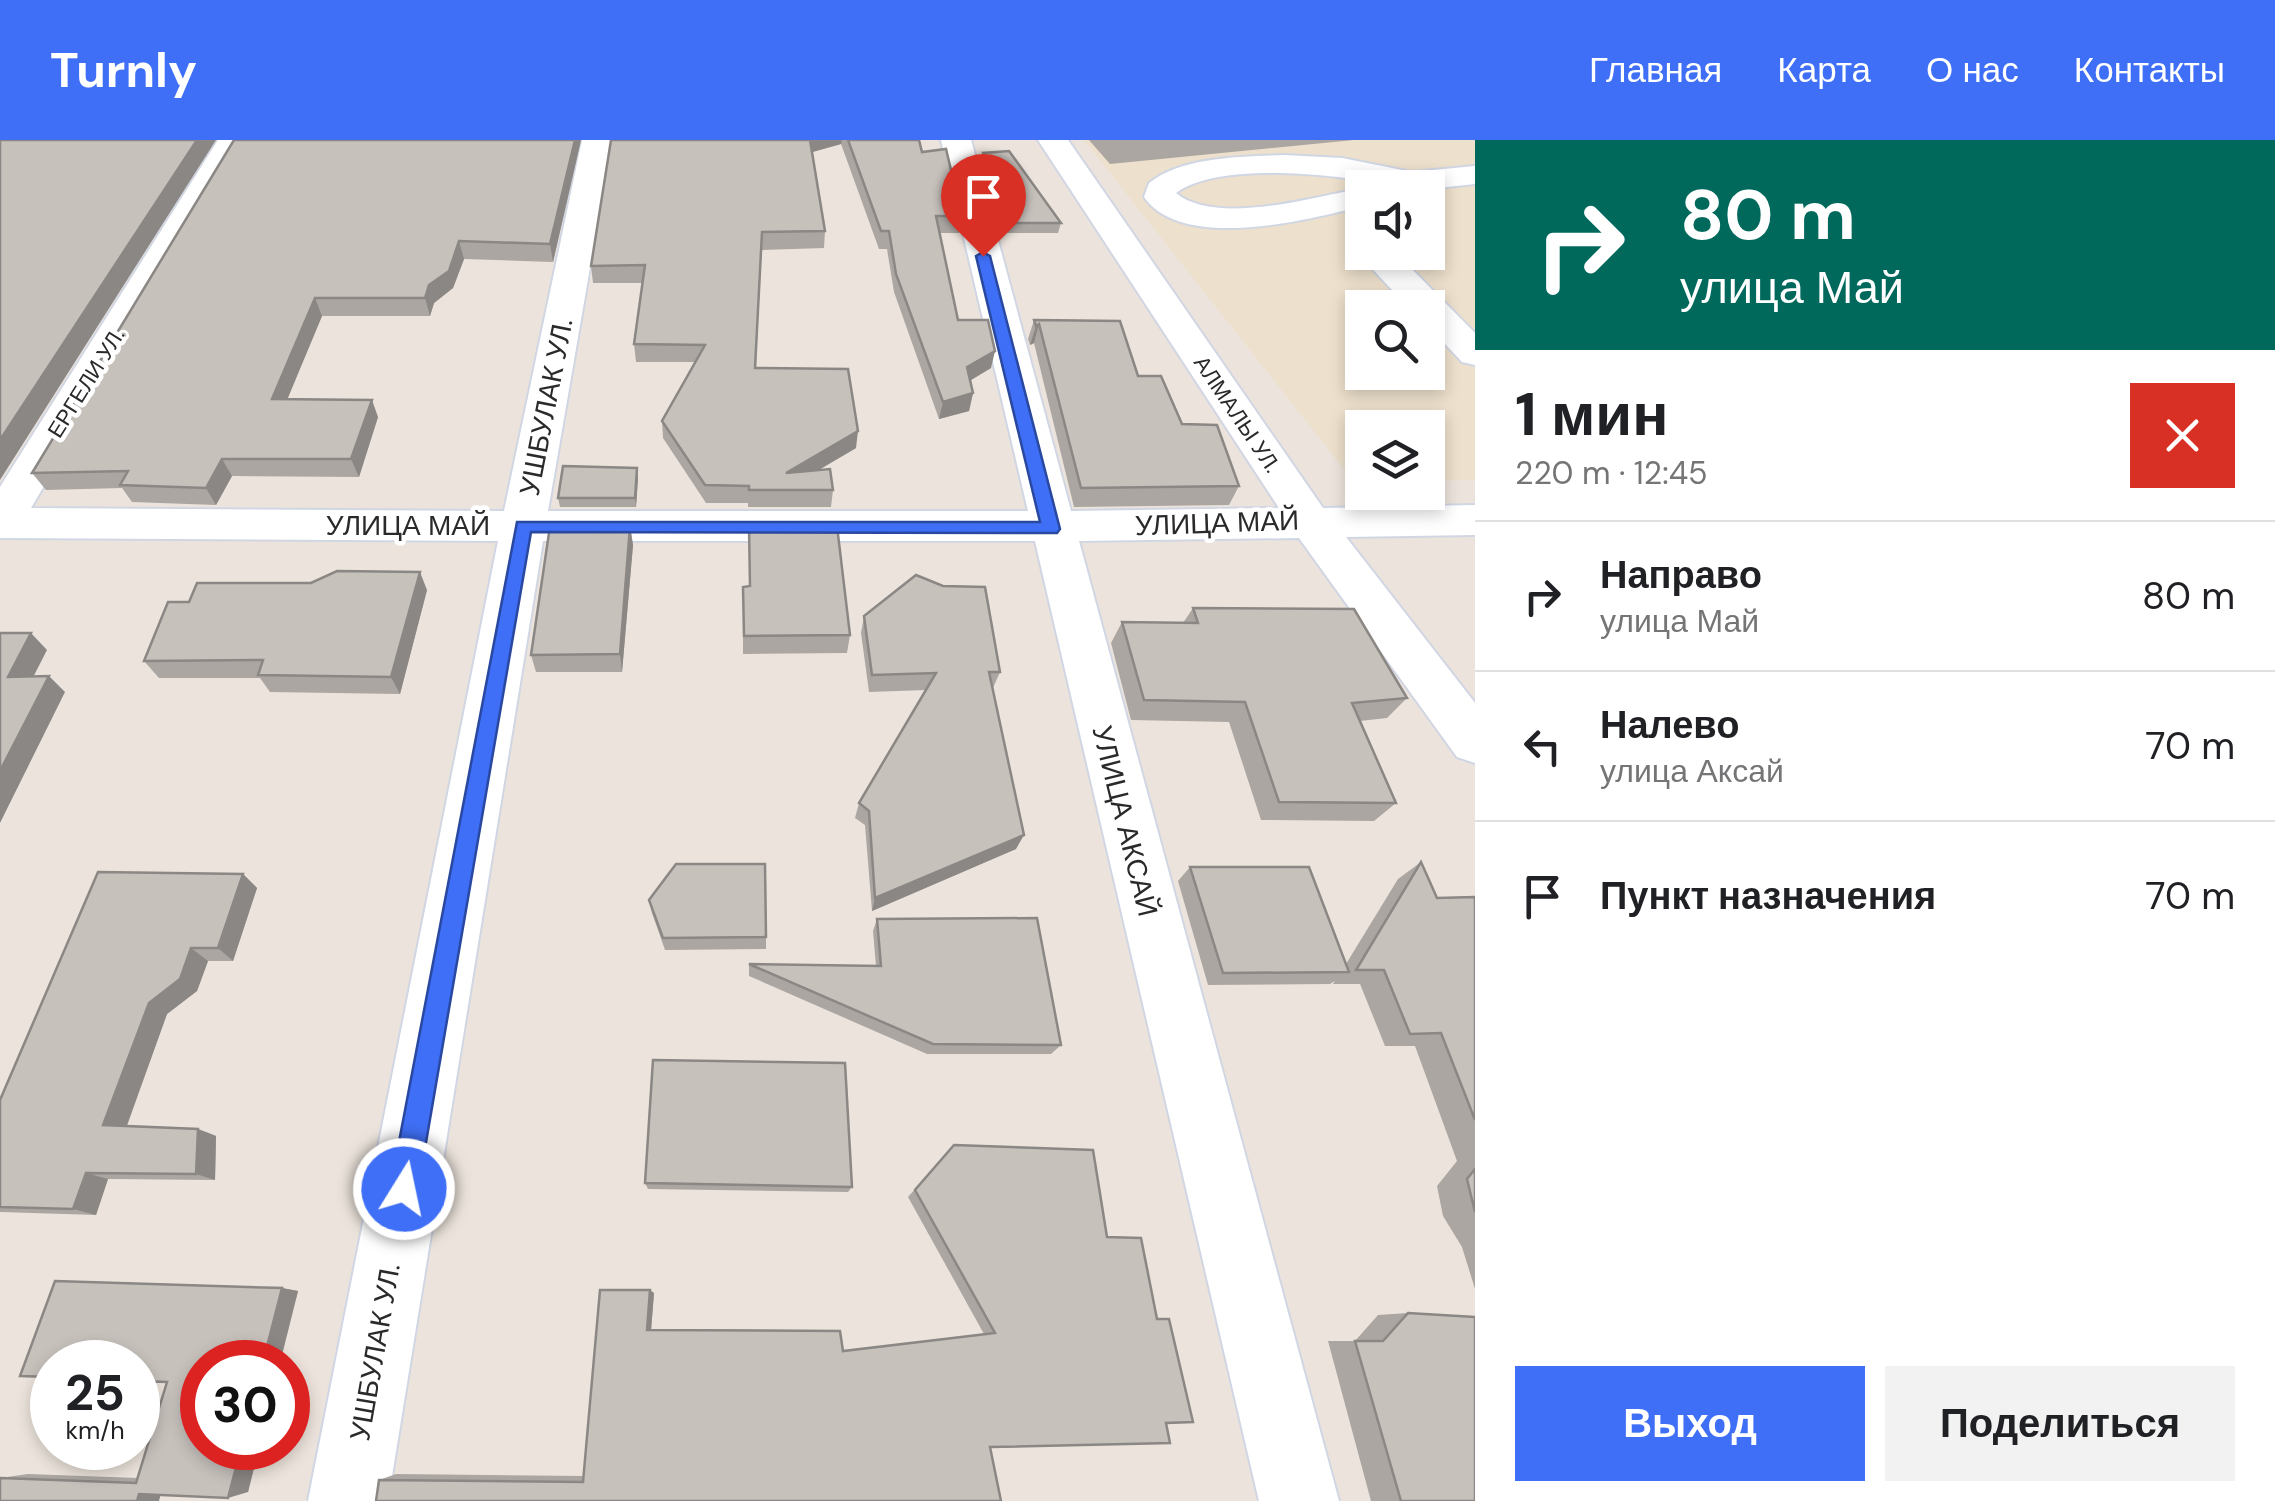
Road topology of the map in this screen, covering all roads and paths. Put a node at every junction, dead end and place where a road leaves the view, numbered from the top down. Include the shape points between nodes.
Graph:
1 (233, 140) edge
2 (598, 140) edge
3 (956, 140) edge
4 (1048, 143) edge
5 (1357, 170) edge
6 (1475, 174) edge
7 (1445, 178) edge
8 (1345, 201) edge
9 (1328, 205) junction
10 (1345, 222) edge
11 (1393, 270) edge
12 (1475, 354) edge
13 (1309, 520) junction
14 (1475, 520) edge
15 (0, 523) edge
16 (523, 526) junction
17 (1051, 529) junction
18 (1475, 742) edge
19 (348, 1501) edge
20 (1298, 1501) edge

1 - 15 street, ЕРГЕЛИ УЛ.
2 - 16 street, УШБУЛАК УЛ.
3 - 17 street, УЛИЦА АКСАЙ
4 - 13 street, АЛМАЛЫ УЛ.
5 - 9 street via 1297,164 1194,174 1160,190 1174,209 1212,218
6 - 7 street
8 - 9 street
9 - 10 street
11 - 12 street
13 - 14 street, УЛИЦА МАЙ
13 - 17 street, УЛИЦА МАЙ
13 - 18 street, АЛМАЛЫ УЛ.
15 - 16 street, УЛИЦА МАЙ
16 - 17 street, УЛИЦА МАЙ
16 - 19 street, УШБУЛАК УЛ.
17 - 20 street, УЛИЦА АКСАЙ

